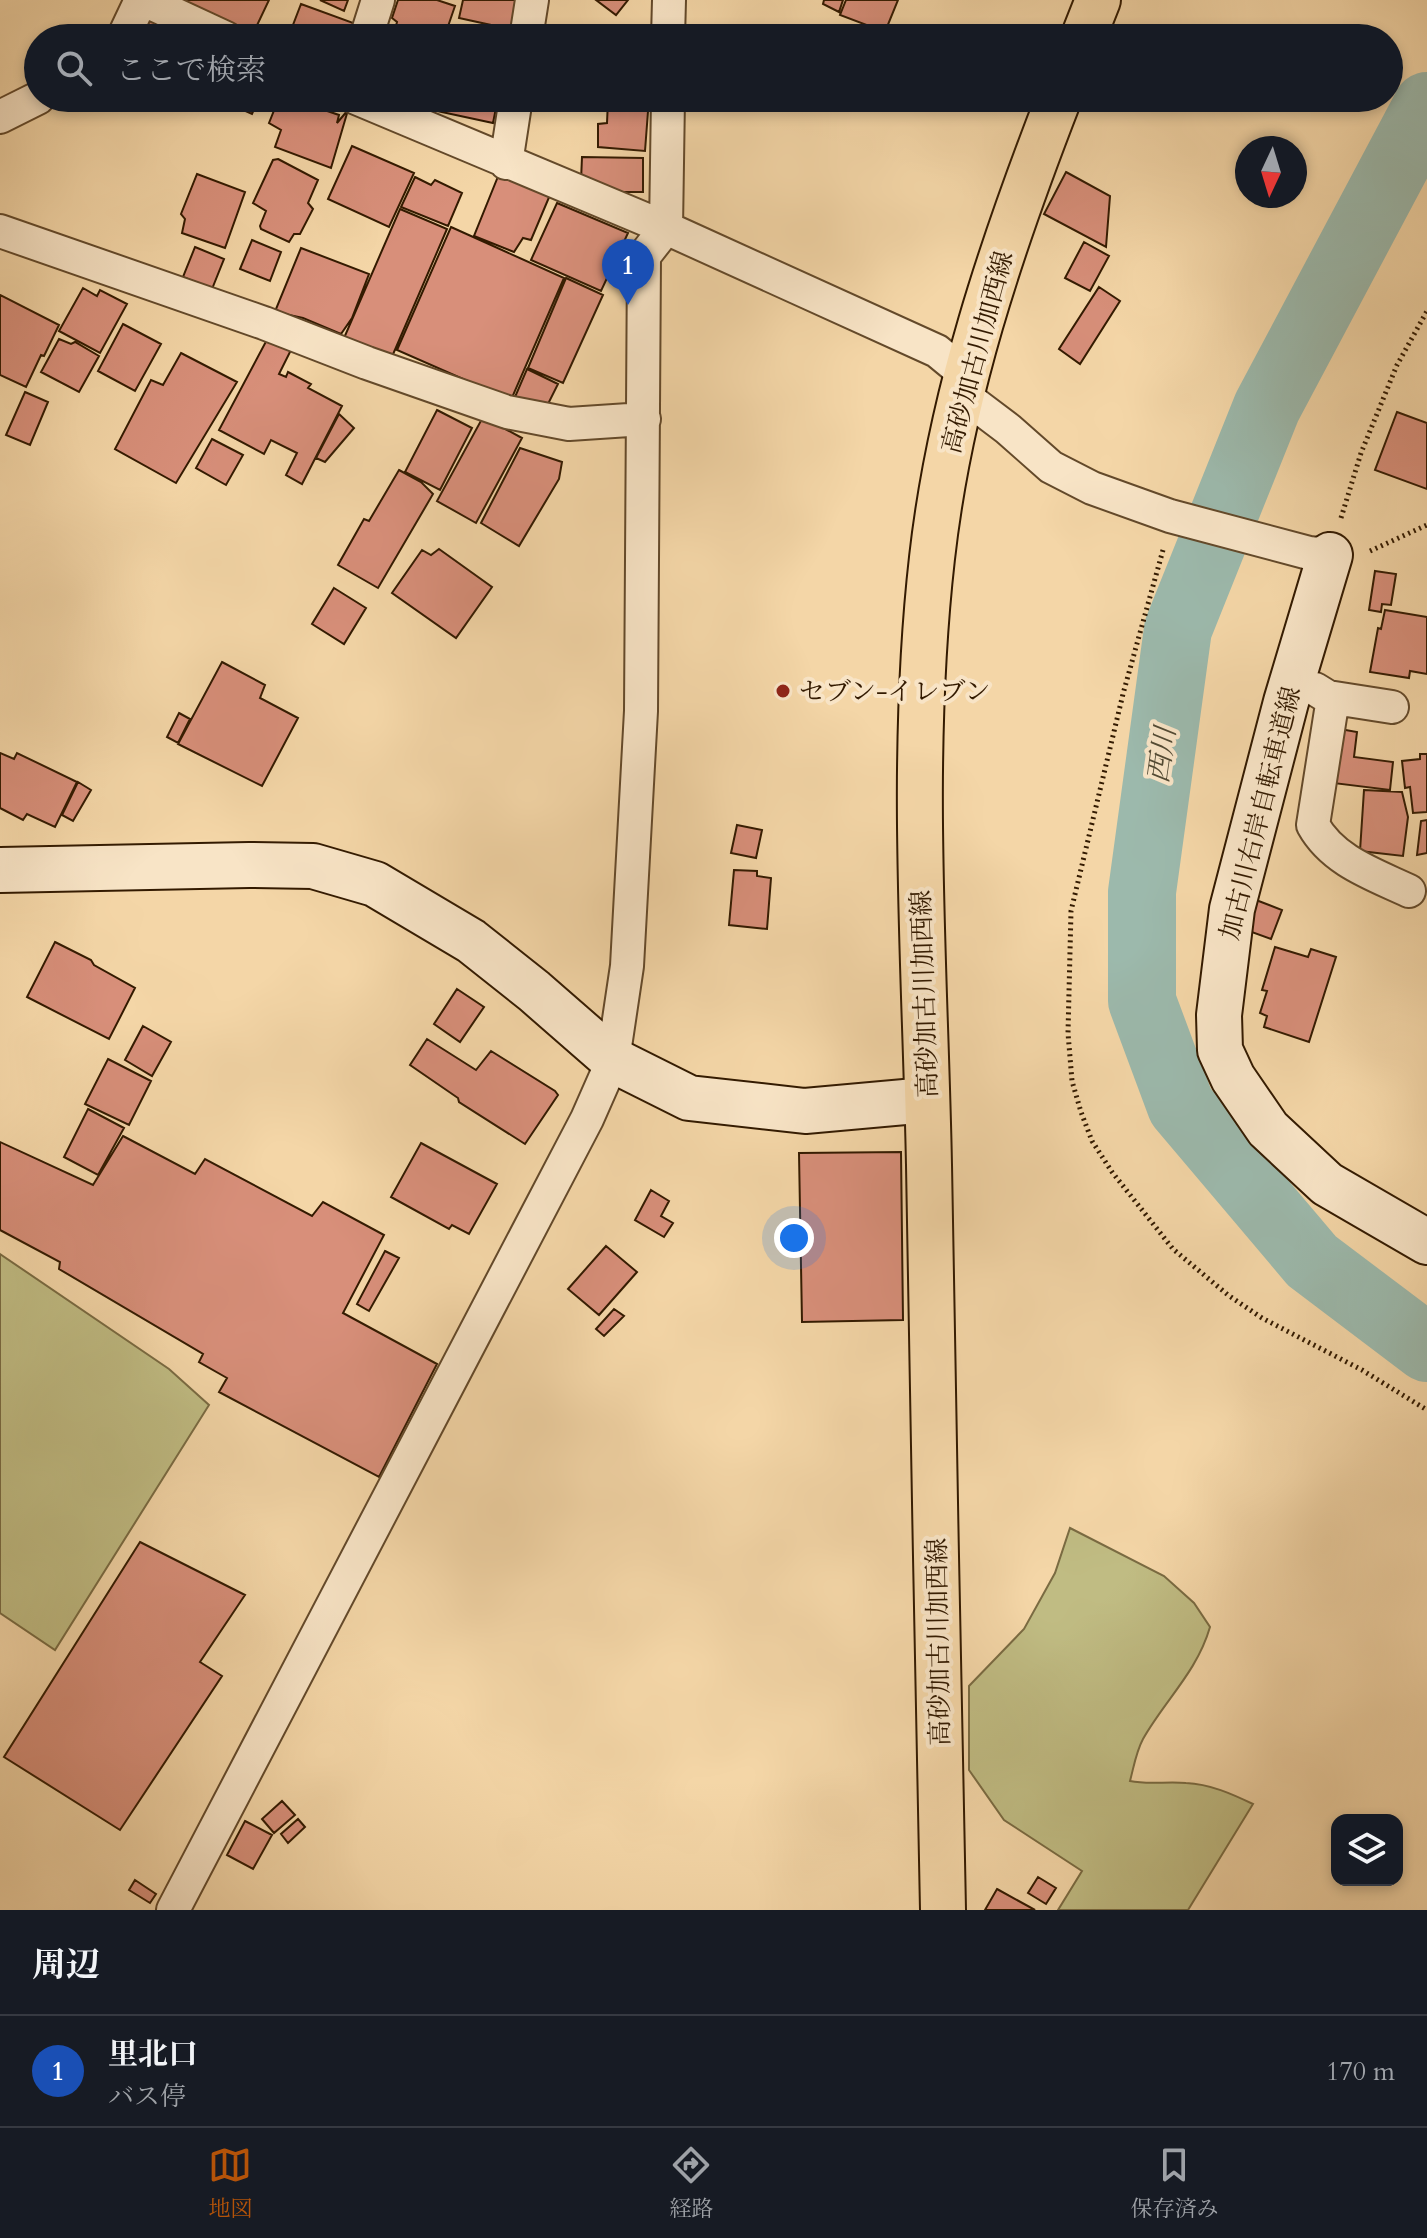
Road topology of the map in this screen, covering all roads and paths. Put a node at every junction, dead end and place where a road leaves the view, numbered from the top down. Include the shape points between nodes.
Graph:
1 (142, 0) edge
2 (378, 0) edge
3 (532, 0) edge
4 (669, 0) edge
5 (1098, 0) edge
6 (130, 24) edge
7 (195, 24) edge
8 (370, 24) edge
9 (528, 24) edge
10 (668, 24) edge
11 (1089, 24) edge
12 (24, 105) edge
13 (388, 112) edge
14 (514, 112) edge
15 (668, 112) edge
16 (1054, 112) edge
17 (0, 117) edge
18 (506, 163) junction
19 (666, 228) junction
20 (0, 231) edge
21 (1427, 311) edge
22 (964, 385) junction
23 (644, 419) junction
24 (1174, 517) junction
25 (1427, 525) edge
26 (1320, 554) junction
27 (1293, 675) junction
28 (1333, 698) junction
29 (1392, 707) dead end
30 (0, 870) edge
31 (1409, 891) dead end
32 (613, 1060) junction
33 (927, 1100) junction
34 (1427, 1242) edge
35 (1427, 1410) edge
36 (173, 1910) edge
37 (943, 1910) edge

1 - 6 street
1 - 7 street
2 - 8 street
3 - 9 street
4 - 10 street
5 - 11 main road
12 - 17 street
13 - 18 street
14 - 18 street
15 - 19 street
16 - 22 main road, 高砂加古川加西線 via 1000,256
18 - 19 street
19 - 22 street via 937,351
19 - 23 street via 644,256
20 - 23 street via 507,412 569,424
21 - 26 path via 1397,365
22 - 24 street via 1051,467 1092,488
22 - 33 main road, 高砂加古川加西線 via 932,555 922,683 918,801
23 - 32 street via 641,711 627,966
24 - 26 street
24 - 35 path via 1123,694 1071,911 1072,1081 1092,1141 1173,1249 1262,1318
25 - 26 path via 1368,551
26 - 27 street, 加古川右岸自転車道線
27 - 28 street
27 - 34 street, 加古川右岸自転車道線 via 1232,909 1220,1050 1268,1129 1317,1175
28 - 29 street
28 - 31 street via 1313,825 1337,854
30 - 32 street via 313,866 375,884 471,941
32 - 33 street via 689,1098 805,1111
32 - 36 street via 587,1119
33 - 37 main road, 高砂加古川加西線

